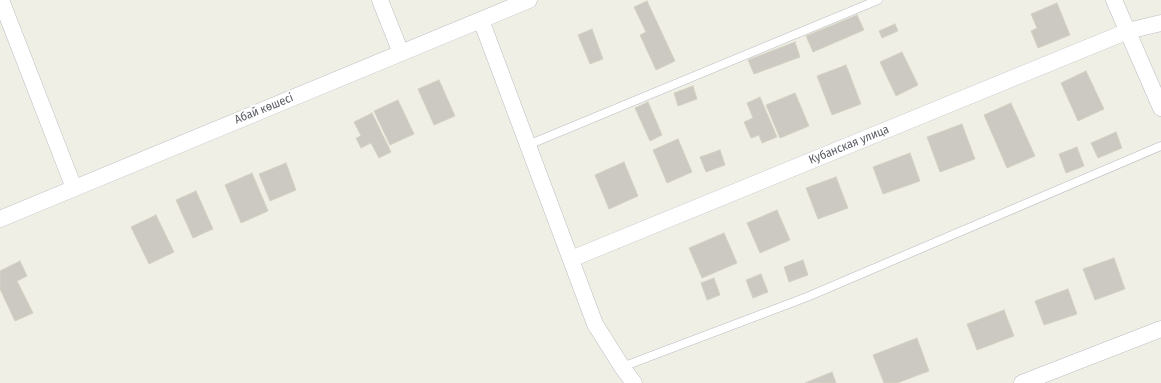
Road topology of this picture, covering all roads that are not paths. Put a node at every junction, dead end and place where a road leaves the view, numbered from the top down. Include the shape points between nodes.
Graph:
1 (1, 0) edge
2 (380, 0) edge
3 (529, 0) edge
4 (878, 0) edge
5 (1114, 0) edge
6 (481, 20) junction
7 (1161, 23) edge
8 (1128, 31) junction
9 (402, 53) junction
10 (1161, 108) edge
11 (528, 145) junction
12 (1161, 146) edge
13 (74, 188) junction
14 (0, 218) edge
15 (571, 259) junction
16 (1161, 329) edge
17 (622, 367) junction
18 (634, 383) edge
19 (1022, 383) edge

1 - 13 street
2 - 9 street
3 - 6 street, Абай көшесі
4 - 11 lane
5 - 8 street
6 - 9 street, Абай көшесі
6 - 11 street
7 - 8 street, Кубанская улица
8 - 10 street
8 - 15 street, Кубанская улица
9 - 13 street, Абай көшесі
11 - 15 street
12 - 17 lane via 807,297
13 - 14 street, Абай көшесі
15 - 17 street via 595,324
16 - 19 street
17 - 18 street

